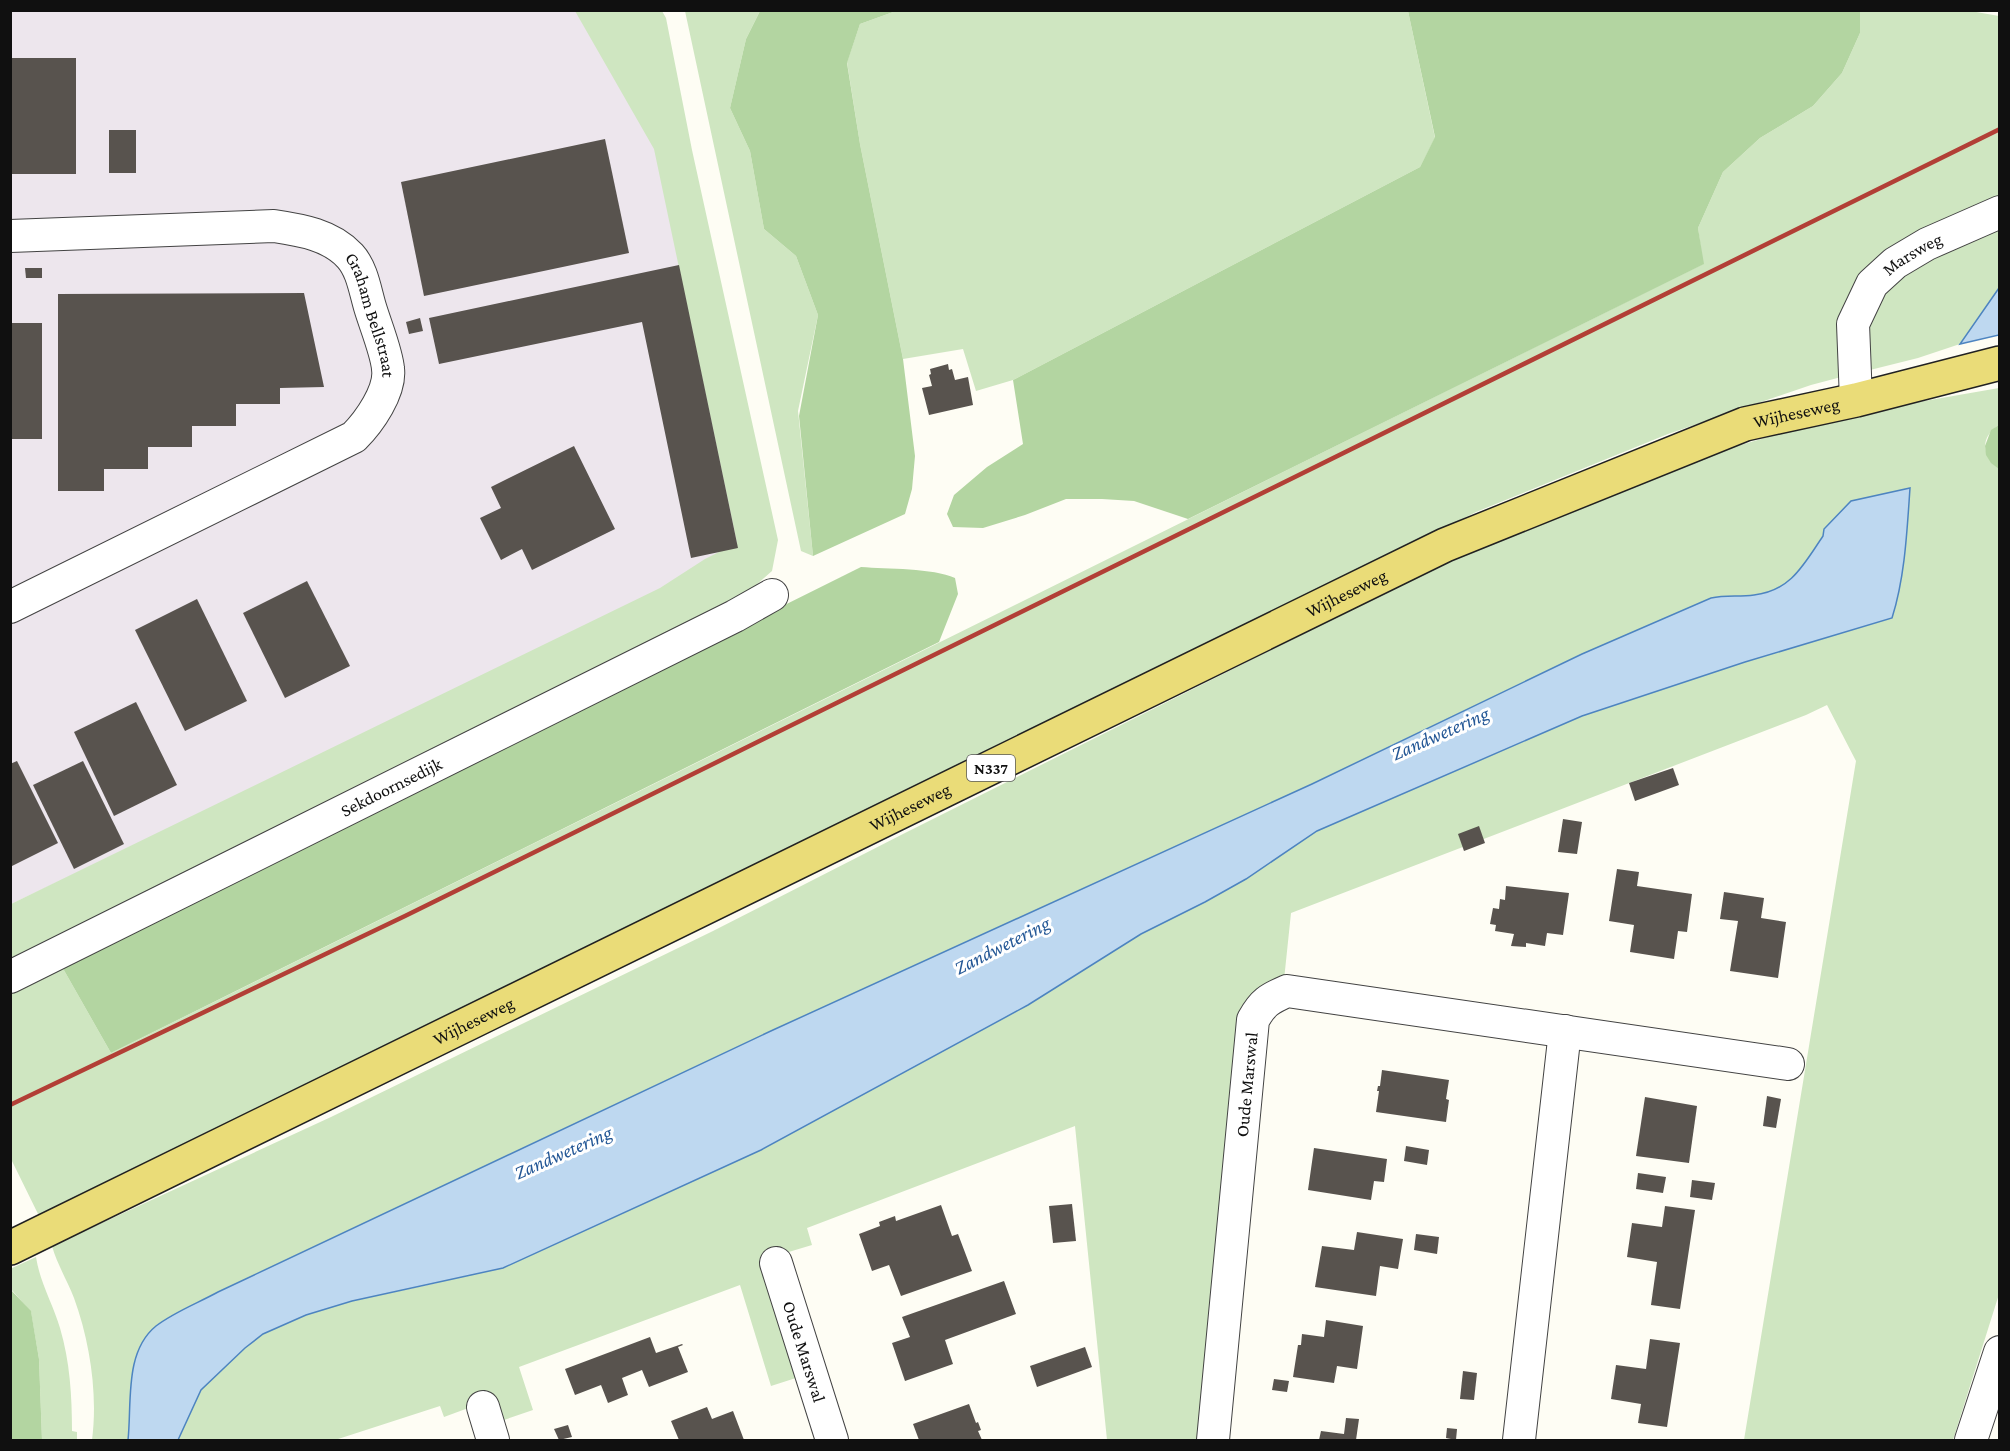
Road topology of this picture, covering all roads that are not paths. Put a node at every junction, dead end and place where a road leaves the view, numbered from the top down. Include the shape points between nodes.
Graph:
1 (2000, 212) edge
2 (10, 236) edge
3 (2000, 363) edge
4 (1856, 400) junction
5 (772, 595) dead end
6 (10, 607) edge
7 (10, 977) edge
8 (1565, 1031) junction
9 (1788, 1064) dead end
10 (10, 1248) edge
11 (776, 1263) dead end
12 (2000, 1352) edge
13 (483, 1407) dead end
14 (493, 1440) edge
15 (832, 1440) edge
16 (1213, 1440) edge
17 (1519, 1440) edge
18 (1971, 1440) edge

1 - 4 street, Marsweg via 1927,244 1895,263 1872,284 1853,324
2 - 6 street, Graham Bellstraat via 274,226 323,238 351,256 360,271 388,369 386,387 378,404 354,437
3 - 4 main road, Wijheseweg / N337
4 - 10 main road, Wijheseweg / N337 via 1745,424 1445,545
5 - 7 street, Sekdoornsedijk
8 - 9 street, Oude Marswal
8 - 16 street, Oude Marswal via 1287,991 1261,1005 1253,1020
8 - 17 street
11 - 15 street, Oude Marswal
12 - 18 street
13 - 14 street

